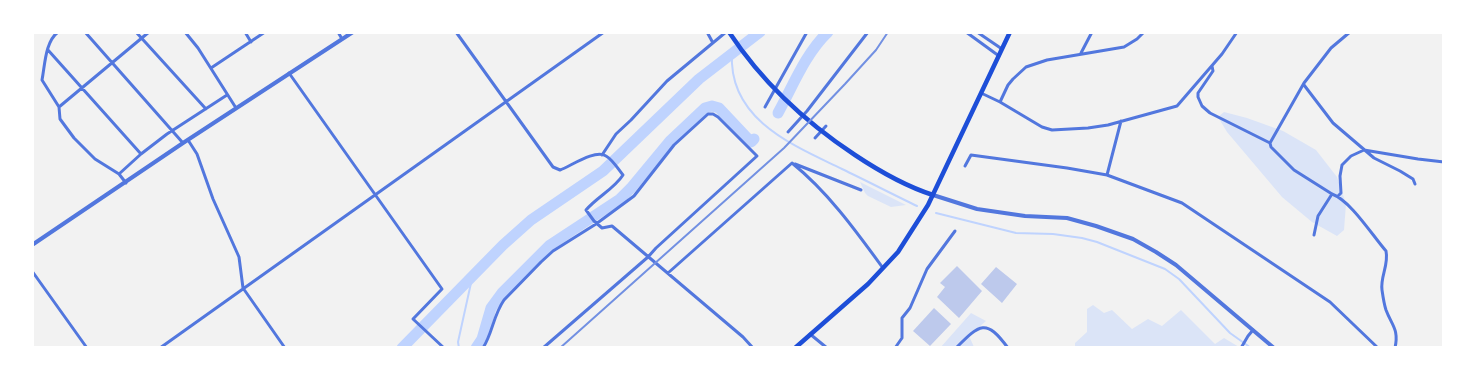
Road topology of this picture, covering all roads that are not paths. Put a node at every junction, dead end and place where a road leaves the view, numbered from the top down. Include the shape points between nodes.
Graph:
1 (58, 32) edge
2 (85, 32) edge
3 (136, 32) edge
4 (149, 32) edge
5 (185, 32) edge
6 (245, 32) edge
7 (265, 32) edge
8 (338, 32) edge
9 (353, 32) edge
10 (456, 32) edge
11 (604, 32) edge
12 (707, 32) edge
13 (728, 32) edge
14 (807, 32) edge
15 (868, 32) edge
16 (966, 32) edge
17 (977, 32) edge
18 (1010, 32) edge
19 (1092, 32) edge
20 (1144, 32) edge
21 (1237, 32) edge
22 (1350, 32) edge
23 (141, 38) junction
24 (342, 39) junction
25 (251, 42) junction
26 (713, 43) junction
27 (1002, 49) junction
28 (48, 50) junction
29 (1081, 54) junction
30 (999, 56) junction
31 (111, 64) junction
32 (1212, 66) junction
33 (211, 68) junction
34 (289, 74) junction
35 (1304, 85) junction
36 (82, 88) junction
37 (981, 93) junction
38 (227, 95) junction
39 (506, 101) junction
40 (1000, 102) junction
41 (59, 107) junction
42 (765, 107) dead end
43 (236, 108) junction
44 (206, 109) junction
45 (1121, 121) junction
46 (826, 126) dead end
47 (172, 131) junction
48 (788, 132) dead end
49 (815, 138) dead end
50 (188, 140) junction
51 (183, 143) junction
52 (1270, 143) junction
53 (1364, 150) junction
54 (141, 154) junction
55 (602, 155) junction
56 (1444, 162) edge
57 (792, 163) junction
58 (965, 166) dead end
59 (119, 174) junction
60 (1107, 175) junction
61 (126, 183) junction
62 (1415, 184) dead end
63 (862, 190) dead end
64 (1332, 194) junction
65 (375, 195) junction
66 (933, 195) junction
67 (1338, 196) junction
68 (595, 223) junction
69 (955, 231) dead end
70 (1314, 235) dead end
71 (32, 246) edge
72 (648, 257) junction
73 (883, 269) junction
74 (32, 272) edge
75 (668, 273) junction
76 (243, 288) junction
77 (1253, 330) junction
78 (810, 334) junction
79 (1241, 347) edge
80 (87, 348) edge
81 (160, 348) edge
82 (285, 348) edge
83 (444, 348) edge
84 (483, 348) edge
85 (543, 348) edge
86 (753, 348) edge
87 (795, 348) edge
88 (827, 348) edge
89 (895, 348) edge
90 (956, 348) edge
91 (1008, 348) edge
92 (1274, 348) edge
93 (1378, 348) edge
94 (1395, 348) edge

1 - 28 street
2 - 31 street
3 - 23 street
4 - 23 street
5 - 33 street
6 - 25 street
7 - 25 street
8 - 24 street
9 - 24 street
10 - 39 street
11 - 39 street
12 - 26 street
13 - 26 street
13 - 66 main road via 755,68 792,108 831,139 887,174
14 - 42 street
15 - 48 street
16 - 30 street
17 - 27 street
18 - 27 main road
19 - 29 street
20 - 29 street via 1124,47
21 - 32 street
22 - 35 street via 1331,48
23 - 31 street
23 - 44 street
24 - 34 street
25 - 33 street
26 - 55 street via 667,81 616,134
27 - 30 main road
28 - 36 street
28 - 41 street via 42,80
29 - 40 street via 1026,67 1008,85
30 - 37 main road
31 - 36 street
31 - 47 street
32 - 45 street via 1177,106
32 - 52 street via 1213,71 1198,93 1202,106 1210,114
33 - 38 street
34 - 43 street
34 - 65 street
35 - 52 street
35 - 53 street via 1333,123
36 - 41 street
36 - 54 street
37 - 40 street
37 - 66 main road
38 - 43 street
38 - 44 street
39 - 55 street via 553,167 560,170 584,158
39 - 65 street
40 - 45 street via 1052,130 1088,128
41 - 59 street via 60,119 82,147
43 - 50 street
44 - 47 street
45 - 60 street
46 - 49 street
47 - 51 street
47 - 54 street
50 - 51 street
50 - 76 street via 197,154 239,257
51 - 61 street
52 - 64 street via 1294,170
53 - 56 street
53 - 62 street via 1413,179
53 - 67 street via 1342,165
54 - 59 street
55 - 68 street via 623,174 586,210
57 - 63 street
57 - 73 street via 856,230
57 - 75 street
58 - 60 street via 971,154
59 - 61 street
60 - 93 street via 1188,206 1330,302
61 - 71 street
64 - 67 street
64 - 70 street via 1318,216
65 - 76 street
65 - 83 street via 442,288 413,319
66 - 73 main road via 898,252
66 - 77 street via 976,209 1067,218 1133,239 1176,265
67 - 94 street via 1386,252 1381,281 1386,310 1396,331
68 - 72 street via 602,228 612,226
68 - 72 street via 634,196 674,145 702,119 708,114 718,117 757,156
68 - 84 street via 553,251 504,300
69 - 89 street via 927,269 910,308 902,318 902,338
72 - 75 street
72 - 85 street
73 - 78 main road
74 - 80 street
75 - 86 street
76 - 81 street
76 - 82 street
77 - 79 street
77 - 92 street
78 - 87 main road
78 - 88 street
90 - 91 street via 973,331 986,327 998,334

